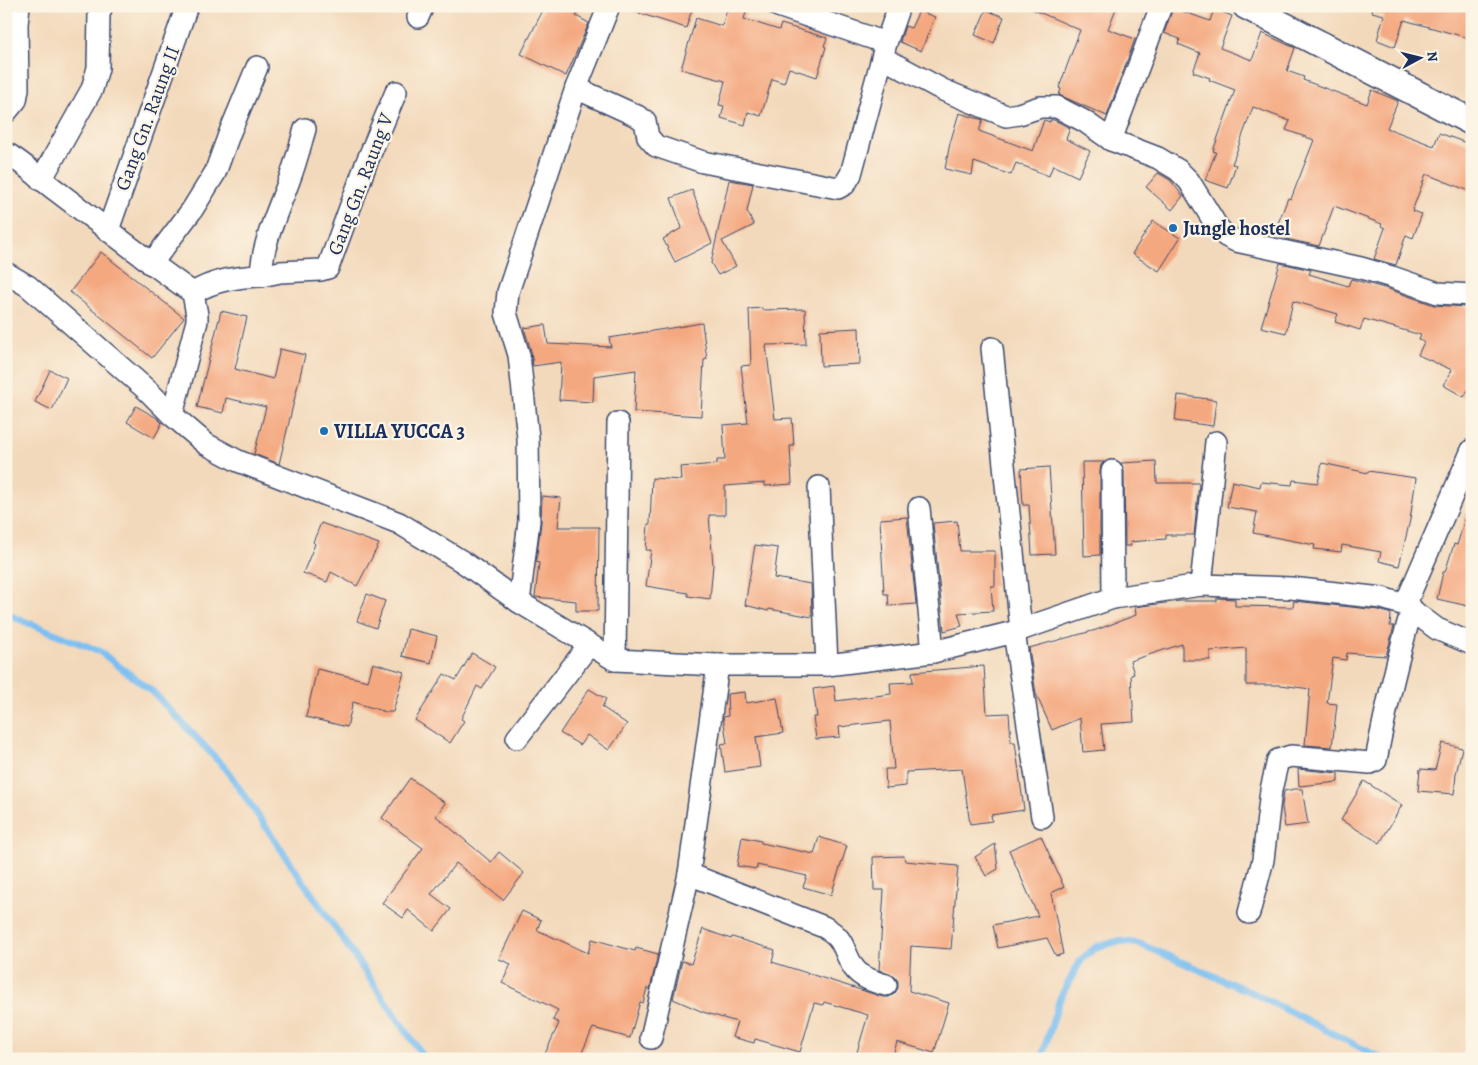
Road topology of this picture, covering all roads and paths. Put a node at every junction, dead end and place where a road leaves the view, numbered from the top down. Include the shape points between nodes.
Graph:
1 (19, 6) edge
2 (102, 6) edge
3 (187, 6) edge
4 (609, 6) edge
5 (778, 6) edge
6 (899, 6) edge
7 (1161, 6) edge
8 (1246, 6) edge
9 (1277, 13) edge
10 (884, 50) junction
11 (257, 67) dead end
12 (576, 88) junction
13 (396, 92) dead end
14 (6, 112) edge
15 (1472, 122) edge
16 (305, 130) dead end
17 (1111, 140) junction
18 (6, 153) edge
19 (41, 180) junction
20 (108, 230) junction
21 (151, 264) junction
22 (6, 273) edge
23 (261, 276) junction
24 (193, 293) junction
25 (1472, 295) edge
26 (992, 348) dead end
27 (172, 415) junction
28 (618, 423) dead end
29 (1216, 442) dead end
30 (1472, 450) edge
31 (1112, 471) dead end
32 (819, 487) dead end
33 (919, 508) dead end
34 (1201, 585) junction
35 (1113, 598) junction
36 (519, 602) junction
37 (1409, 607) junction
38 (1017, 631) junction
39 (1472, 644) edge
40 (589, 645) junction
41 (933, 652) junction
42 (615, 660) junction
43 (718, 665) junction
44 (827, 665) junction
45 (517, 738) dead end
46 (1042, 817) dead end
47 (689, 874) junction
48 (1249, 913) dead end
49 (886, 986) dead end
50 (651, 1038) dead end

1 - 14 street via 18,89 16,100
2 - 19 street via 98,68 92,89
3 - 20 street, Gang Gn. Raung II
4 - 12 street
5 - 10 street
6 - 10 street
7 - 17 street
8 - 9 street
9 - 15 street
10 - 12 street via 851,174 838,188 703,162 656,146 648,136 645,122 637,116
10 - 17 street via 943,90 1006,116 1040,107 1058,108
11 - 21 street via 215,173
12 - 36 street via 508,292 506,314 519,355 528,438 529,521
13 - 23 street, Gang Gn. Raung V via 328,268
16 - 23 street via 274,220
17 - 25 street via 1158,158 1178,170 1189,181 1218,228 1236,241 1392,276 1438,294
18 - 19 street via 22,162
19 - 20 street
20 - 21 street
21 - 24 street
22 - 27 street via 28,286
23 - 24 street via 234,277 204,286
24 - 27 street via 197,321
26 - 38 street
27 - 36 street via 206,444 238,460 399,523 463,562
28 - 42 street
29 - 34 street
30 - 37 street
31 - 35 street
32 - 44 street
33 - 41 street
34 - 35 street
34 - 37 street via 1291,588 1382,598
35 - 38 street
36 - 40 street
37 - 39 street via 1437,629
37 - 48 street via 1376,760 1291,756 1278,760 1263,860
38 - 41 street
38 - 46 street
40 - 42 street
40 - 45 street
41 - 44 street
42 - 43 street
43 - 44 street
43 - 47 street
47 - 49 street via 835,934 855,969
47 - 50 street

